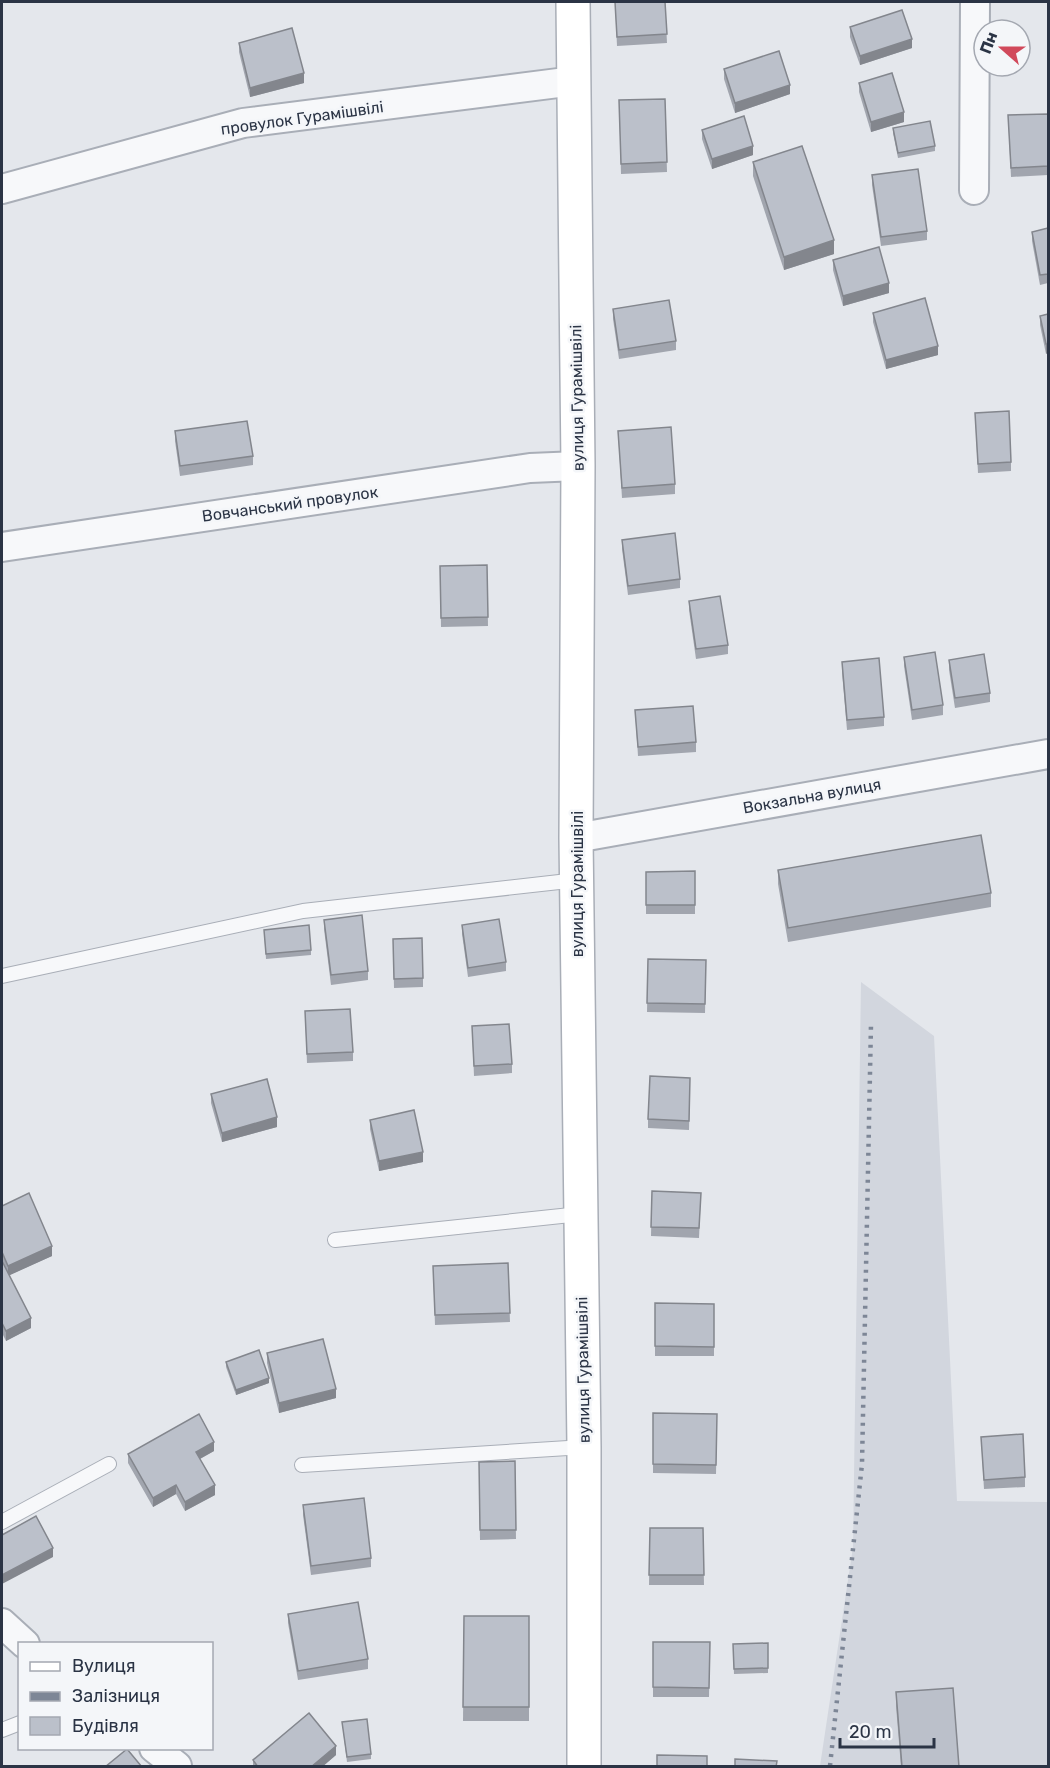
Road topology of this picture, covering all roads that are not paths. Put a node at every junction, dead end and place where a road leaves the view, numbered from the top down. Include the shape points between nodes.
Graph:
1 (573, 2) edge
2 (975, 2) edge
3 (574, 81) junction
4 (2, 189) edge
5 (974, 190) dead end
6 (578, 466) junction
7 (2, 547) edge
8 (1048, 754) edge
9 (576, 838) junction
10 (577, 880) junction
11 (2, 976) edge
12 (581, 1214) junction
13 (335, 1240) dead end
14 (585, 1447) junction
15 (109, 1464) dead end
16 (302, 1465) dead end
17 (2, 1522) edge
18 (2, 1623) edge
19 (23, 1642) edge
20 (18, 1724) edge
21 (2, 1730) edge
22 (155, 1750) edge
23 (177, 1767) edge
24 (584, 1767) edge

1 - 3 main road, вулиця Гурамішвілі
2 - 5 street
3 - 4 street, провулок Гурамішвілі via 243,123
3 - 6 main road, вулиця Гурамішвілі
6 - 7 street, Вовчанський провулок via 530,468
6 - 9 main road, вулиця Гурамішвілі
8 - 9 street, Вокзальна вулиця
9 - 10 main road, вулиця Гурамішвілі
10 - 11 lane via 303,911
10 - 12 main road, вулиця Гурамішвілі
12 - 13 lane
12 - 14 main road, вулиця Гурамішвілі
14 - 16 lane
14 - 24 main road, вулиця Гурамішвілі
15 - 17 lane
18 - 19 street
20 - 21 lane
22 - 23 street

